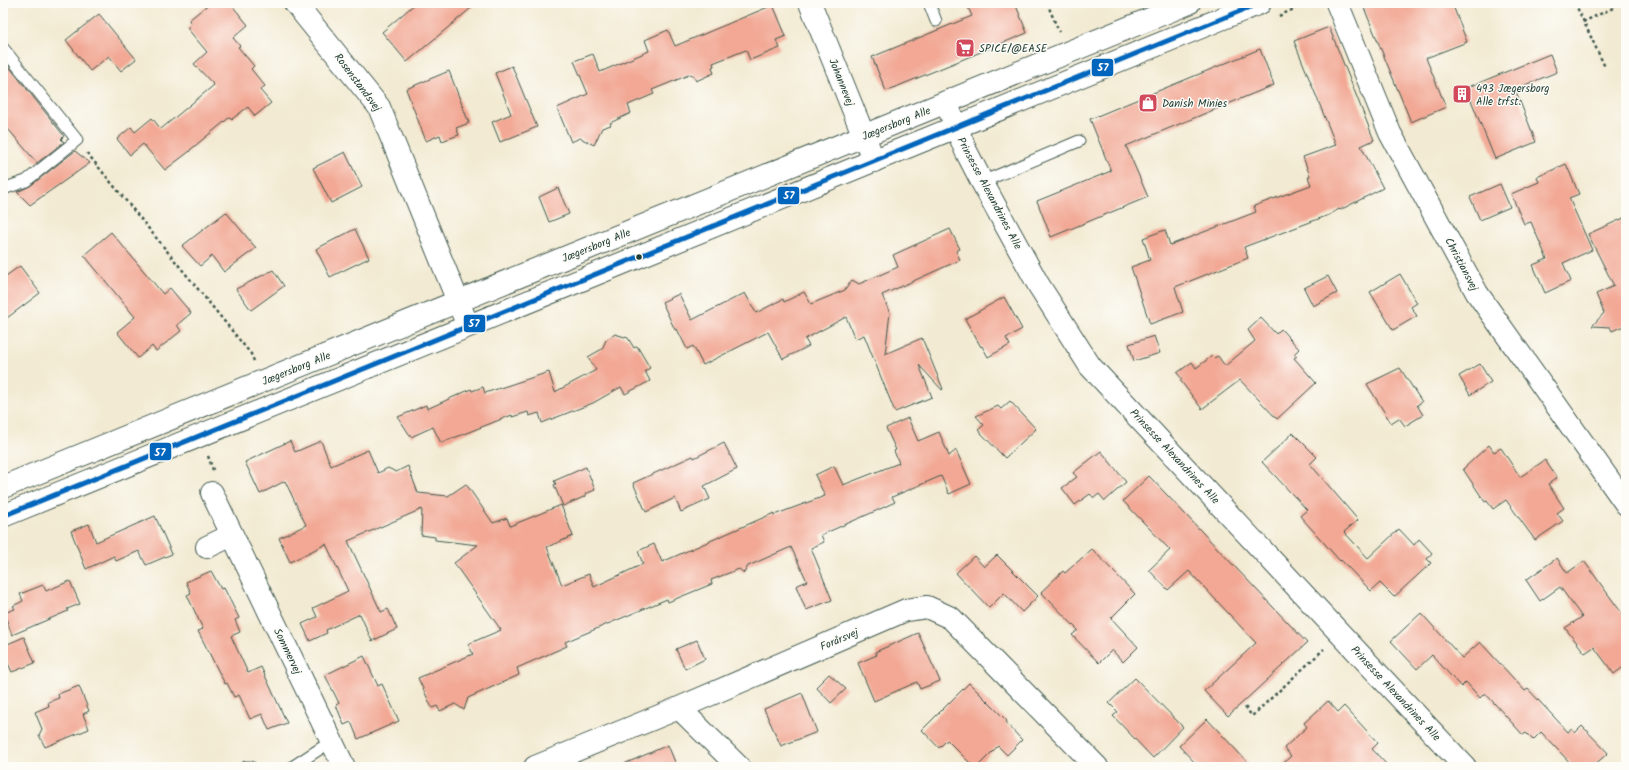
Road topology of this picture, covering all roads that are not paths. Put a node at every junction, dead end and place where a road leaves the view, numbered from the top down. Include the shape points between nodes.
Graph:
1 (295, 3) edge
2 (810, 3) edge
3 (929, 3) edge
4 (1189, 3) edge
5 (1260, 3) edge
6 (1337, 3) edge
7 (936, 21) dead end
8 (3, 48) edge
9 (946, 102) junction
10 (956, 127) junction
11 (864, 136) junction
12 (1079, 141) dead end
13 (874, 161) junction
14 (982, 182) junction
15 (3, 189) edge
16 (458, 302) junction
17 (468, 326) junction
18 (3, 487) edge
19 (212, 493) dead end
20 (1626, 504) edge
21 (3, 516) edge
22 (232, 535) junction
23 (207, 547) dead end
24 (679, 708) junction
25 (332, 741) junction
26 (246, 767) edge
27 (250, 767) edge
28 (292, 767) edge
29 (344, 767) edge
30 (535, 767) edge
31 (739, 767) edge
32 (1097, 767) edge
33 (1464, 767) edge

1 - 16 street, Rosenstandsvej via 379,107
2 - 11 street, Johannevej
3 - 7 lane
4 - 9 street, Jægersborg Alle
5 - 10 street
6 - 20 street, Christiansvej via 1390,133 1477,293
8 - 15 lane via 77,140 26,181
9 - 10 street, Prinsesse Alexandrines Alle
9 - 11 street, Jægersborg Alle
10 - 13 street
10 - 14 street, Prinsesse Alexandrines Alle
11 - 13 street, Johannevej
11 - 16 street, Jægersborg Alle
12 - 14 lane
13 - 17 street
14 - 33 street, Prinsesse Alexandrines Alle via 1038,284 1090,366
16 - 17 street, Rosenstandsvej
16 - 18 street, Jægersborg Alle
17 - 21 street
19 - 22 street, Sommervej
22 - 23 street
22 - 25 street, Sommervej
24 - 30 street, Forårsvej
24 - 31 street
24 - 32 street, Forårsvej via 906,610 927,607 951,618
25 - 28 lane
25 - 29 street, Sommervej
26 - 27 lane

